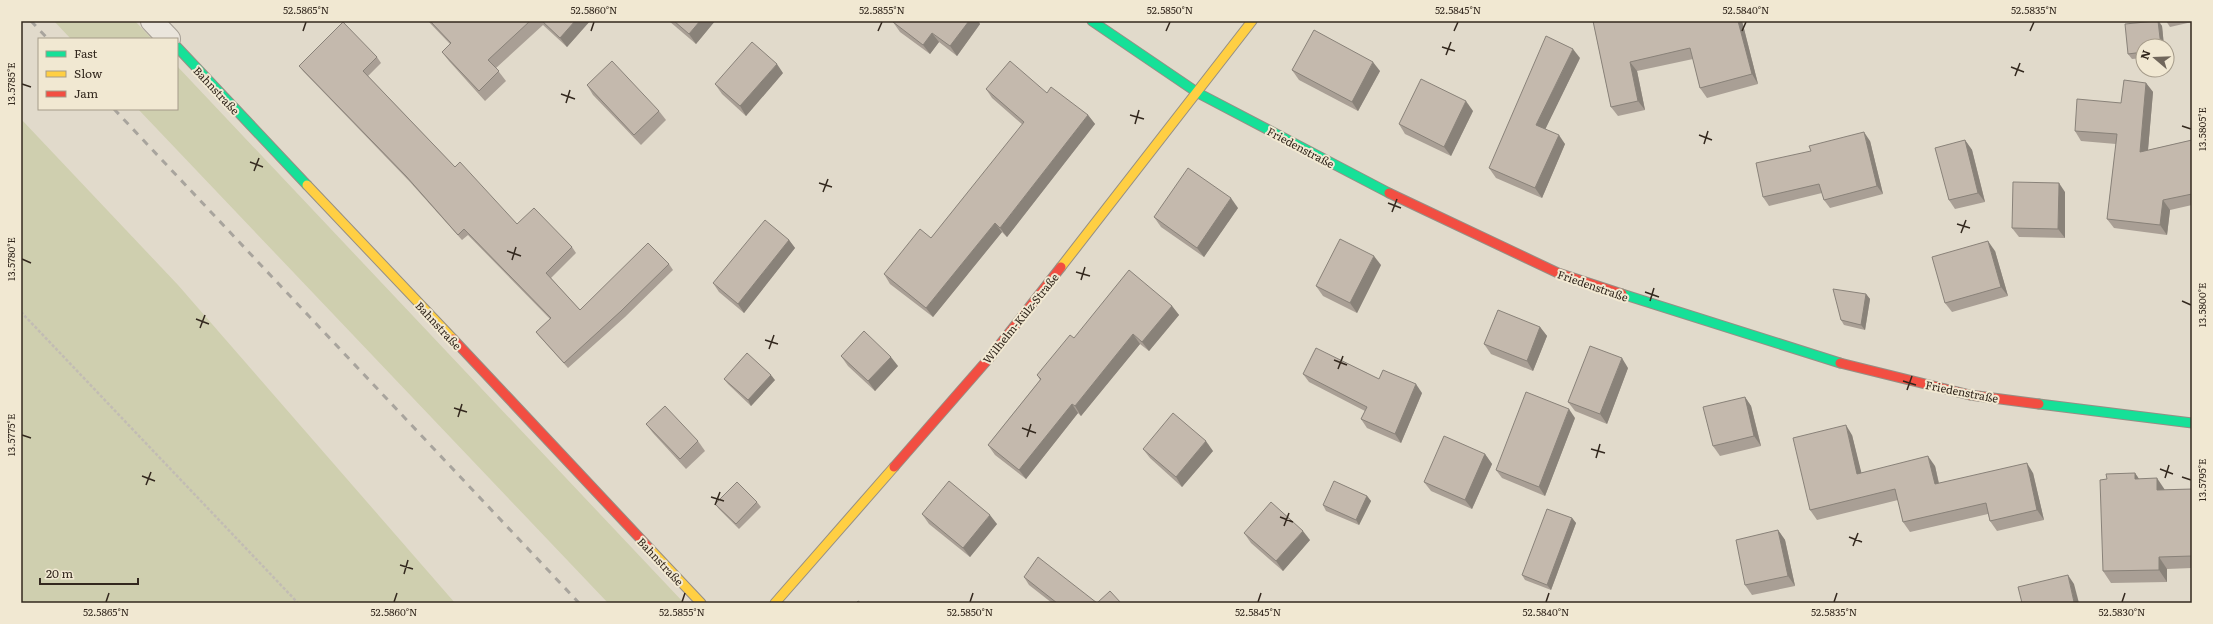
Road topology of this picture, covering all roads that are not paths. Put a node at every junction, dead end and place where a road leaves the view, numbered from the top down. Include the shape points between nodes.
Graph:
1 (152, 21) edge
2 (1092, 21) edge
3 (1252, 21) edge
4 (168, 38) edge
5 (178, 48) edge
6 (1198, 93) junction
7 (2192, 424) edge
8 (701, 603) edge
9 (775, 603) edge

1 - 4 street
2 - 6 street, Friedenstraße
3 - 6 street, Wilhelm-Külz-Straße
5 - 8 street, Bahnstraße
6 - 7 street, Friedenstraße via 1428,213 1558,273 1668,310 1827,360 1970,395
6 - 9 street, Wilhelm-Külz-Straße via 991,356

